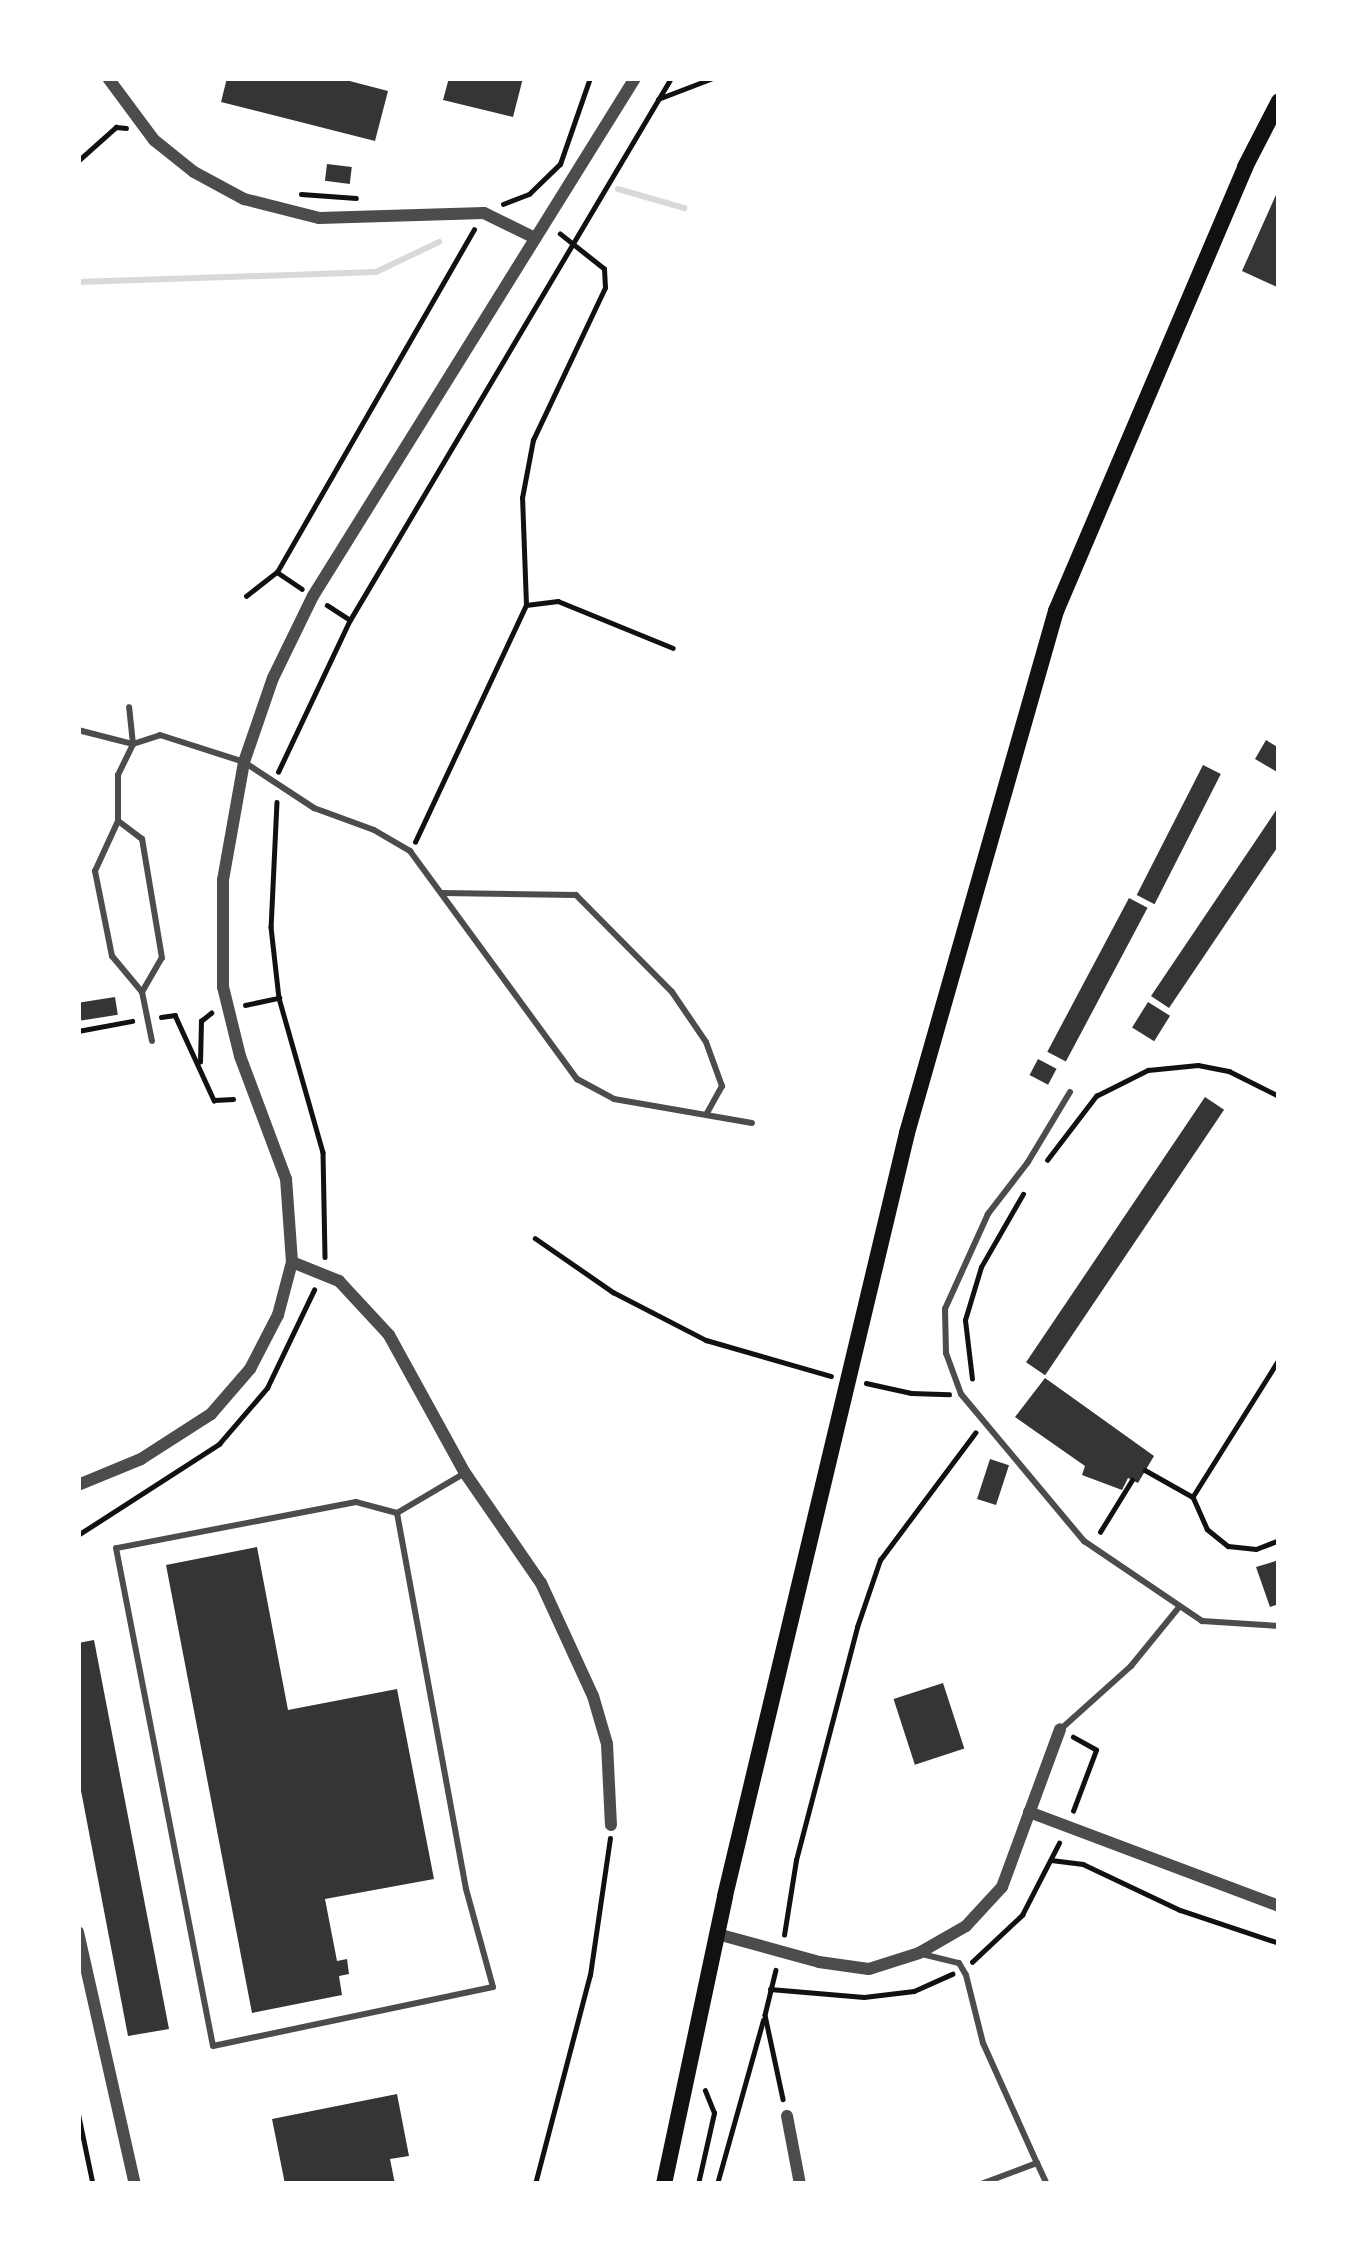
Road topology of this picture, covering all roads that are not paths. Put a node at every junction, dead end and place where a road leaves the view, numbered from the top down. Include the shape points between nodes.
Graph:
1 (108, 78) edge
2 (634, 78) edge
3 (1279, 101) edge
4 (539, 232) junction
5 (129, 707) dead end
6 (78, 730) edge
7 (134, 744) junction
8 (244, 762) junction
9 (118, 821) junction
10 (442, 892) junction
11 (142, 992) junction
12 (152, 1041) dead end
13 (1070, 1092) dead end
14 (706, 1113) junction
15 (752, 1123) dead end
16 (292, 1262) junction
17 (465, 1473) junction
18 (78, 1485) edge
19 (397, 1513) junction
20 (1180, 1606) junction
21 (1279, 1626) edge
22 (1060, 1730) joint
23 (1029, 1812) junction
24 (611, 1825) road end
25 (1279, 1906) edge
26 (78, 1932) edge
27 (721, 1935) junction
28 (919, 1953) junction
29 (787, 2116) road end
30 (1037, 2164) junction
31 (135, 2184) edge
32 (664, 2184) edge
33 (800, 2184) edge
34 (981, 2184) edge
35 (1047, 2184) edge

1 - 4 street via 144,129 194,172 244,199 320,218 485,211
2 - 4 street
3 - 27 main road via 1056,611 907,1132
4 - 8 street via 313,596
5 - 7 lane
6 - 7 lane
7 - 8 lane via 160,735
7 - 9 lane via 118,775
8 - 10 lane via 314,808 410,851
8 - 16 street via 223,880 223,987 286,1179
9 - 11 lane via 95,872 112,956
9 - 11 lane via 142,839 162,958
10 - 14 lane via 577,1079 614,1099
10 - 14 lane via 576,895 672,992 706,1042 722,1086
11 - 12 lane
13 - 20 lane via 988,1214 945,1309 946,1353 961,1394 1084,1541
14 - 15 lane
16 - 17 street via 339,1281 389,1335
16 - 18 street via 278,1316 250,1369 211,1414 141,1459
17 - 19 lane
17 - 24 street via 541,1583 592,1696 607,1744
19 - 19 lane via 466,1889 494,1987 213,2046 116,1548 356,1502
20 - 21 lane via 1202,1621
20 - 22 lane via 1131,1666
22 - 23 street
23 - 25 street
23 - 28 street via 1002,1887 966,1926
26 - 31 street
27 - 28 street via 869,1969
27 - 32 main road
28 - 30 lane via 959,1963 966,1975 983,2043
29 - 33 street
30 - 34 lane
30 - 35 lane

